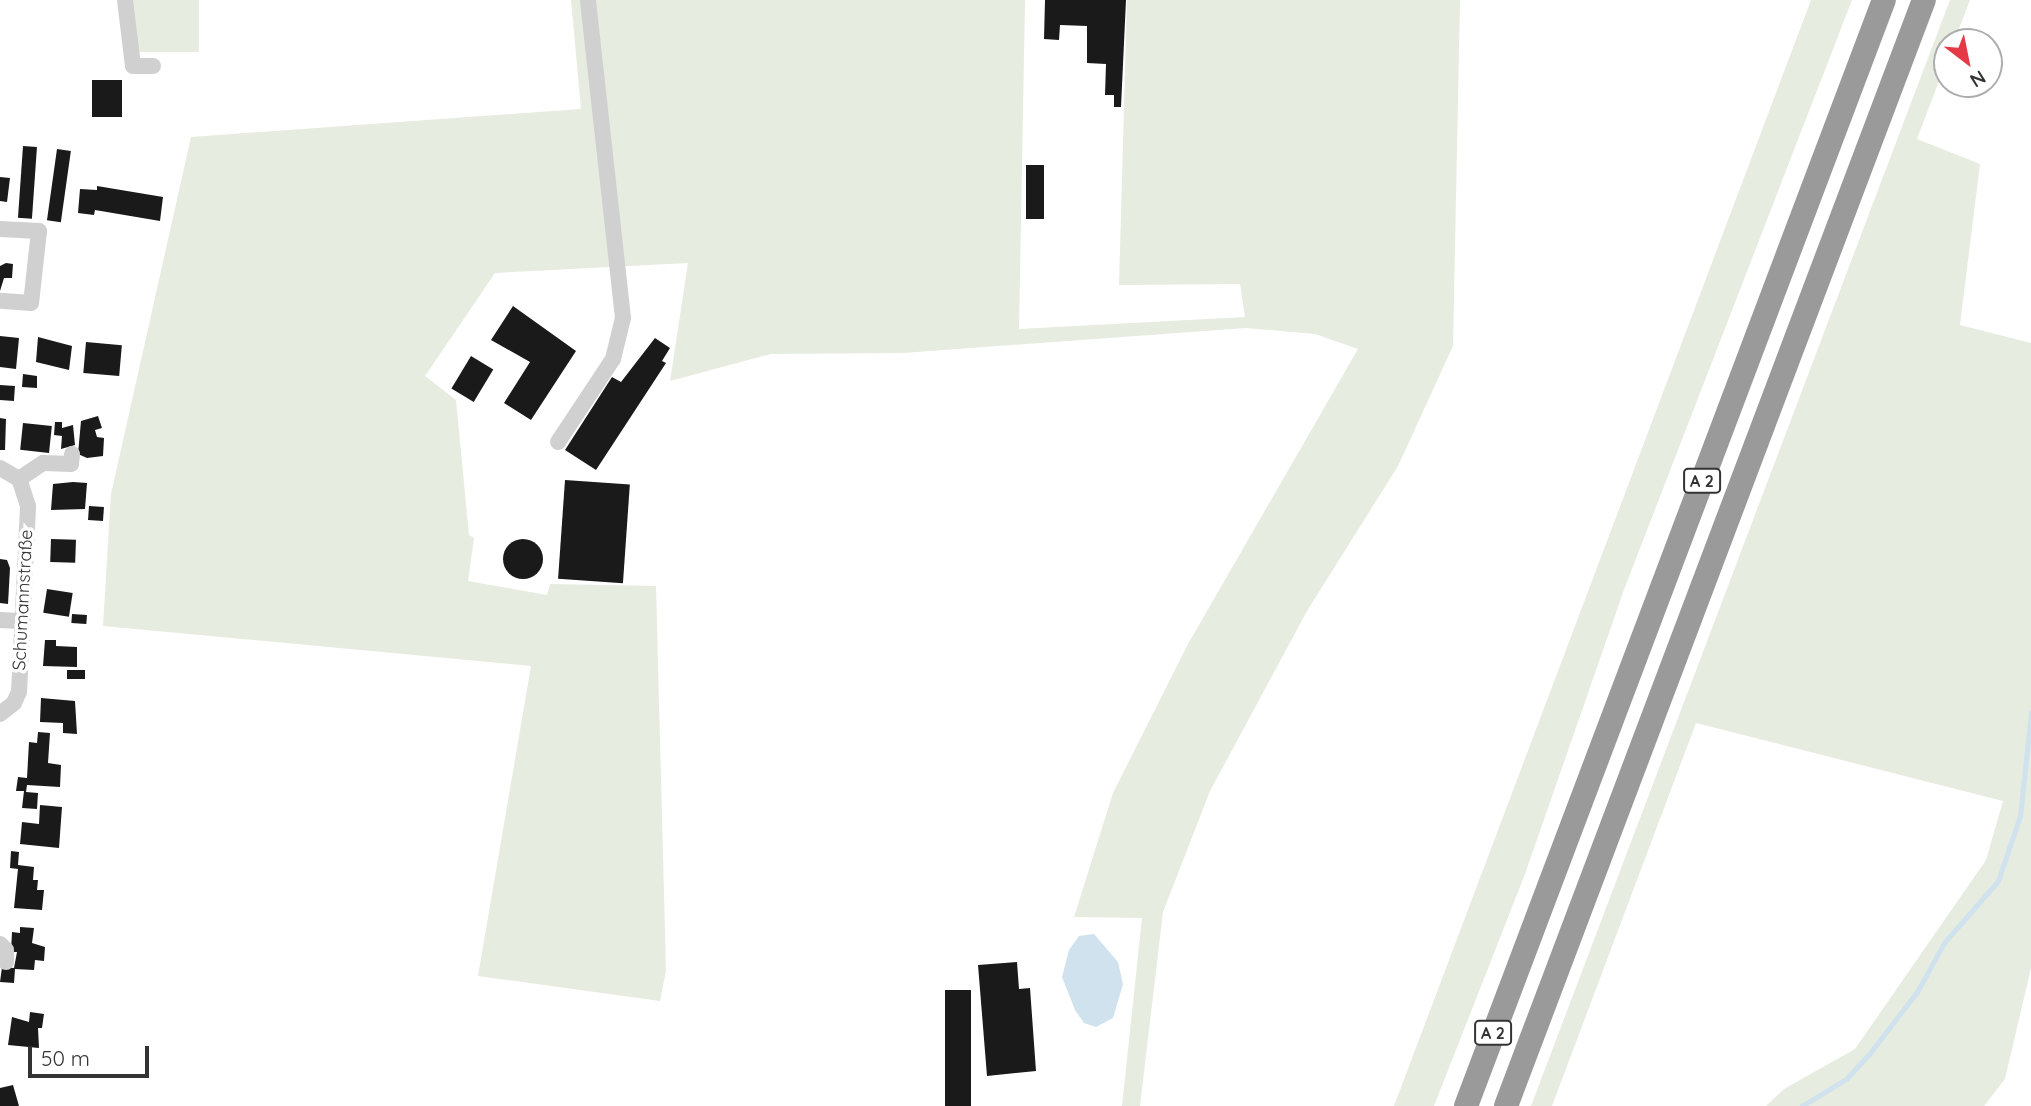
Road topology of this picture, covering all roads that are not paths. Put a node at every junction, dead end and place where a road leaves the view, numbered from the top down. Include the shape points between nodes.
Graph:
1 (125, 0) edge
2 (588, 0) edge
3 (1884, 0) edge
4 (1924, 0) edge
5 (153, 66) dead end
6 (0, 229) edge
7 (0, 302) edge
8 (558, 442) dead end
9 (72, 454) dead end
10 (0, 468) edge
11 (19, 479) junction
12 (0, 621) edge
13 (22, 621) junction
14 (0, 714) edge
15 (0, 944) edge
16 (6, 962) dead end
17 (1466, 1106) edge
18 (1506, 1106) edge

1 - 5 street via 133,66
2 - 8 street via 623,318 613,359
3 - 17 highway, A 2
4 - 18 highway, A 2
6 - 7 street via 39,232 31,303
9 - 11 street via 71,464 43,463
10 - 11 street
11 - 13 street, Schumannstraße via 27,506
12 - 13 street
13 - 14 street, Schumannstraße via 19,692
15 - 16 street via 6,950

